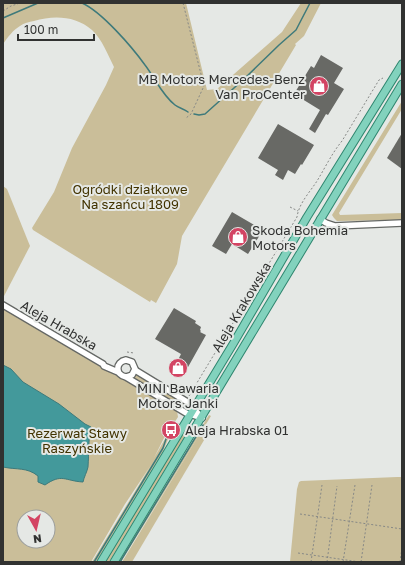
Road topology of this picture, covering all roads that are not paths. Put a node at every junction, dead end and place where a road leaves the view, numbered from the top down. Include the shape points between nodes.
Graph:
1 (402, 64) edge
2 (402, 84) edge
3 (320, 219) junction
4 (402, 223) edge
5 (3, 305) edge
6 (119, 363) junction
7 (103, 364) junction
8 (135, 370) junction
9 (118, 372) junction
10 (126, 377) junction
11 (201, 395) junction
12 (207, 408) junction
13 (191, 411) junction
14 (202, 418) junction
15 (101, 562) edge
16 (114, 562) edge

1 - 11 main road, Aleja Krakowska
2 - 3 main road, Aleja Krakowska
3 - 4 street via 335,226
3 - 12 main road, Aleja Krakowska
5 - 7 street, Aleja Hrabska
6 - 7 street, Aleja Hrabska
6 - 8 street via 124,360 130,361 134,364
6 - 9 street
7 - 9 street, Aleja Hrabska
8 - 10 street via 132,375
8 - 13 street via 189,403
9 - 10 street
10 - 13 street
11 - 12 main road via 201,403
11 - 13 main road, Aleja Krakowska
12 - 14 main road, Aleja Krakowska
13 - 14 street
13 - 15 main road, Aleja Krakowska
14 - 16 main road, Aleja Krakowska

